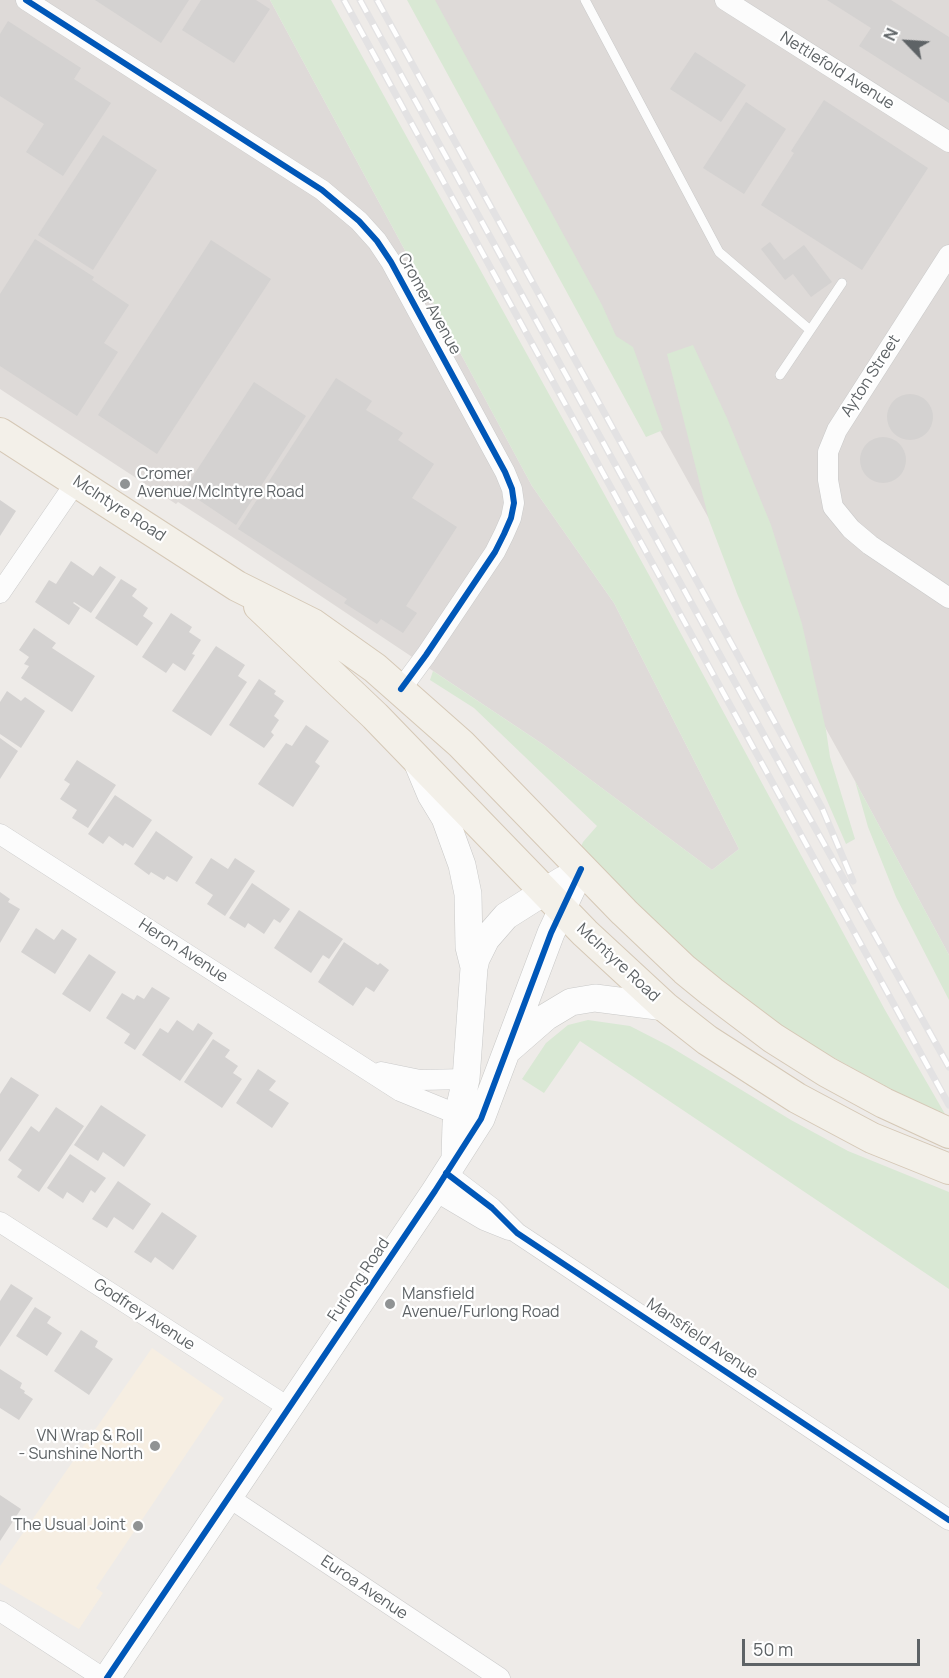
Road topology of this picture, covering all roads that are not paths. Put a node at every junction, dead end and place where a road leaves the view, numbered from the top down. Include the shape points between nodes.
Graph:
1 (26, 0) edge
2 (585, 0) edge
3 (725, 0) edge
4 (949, 142) edge
5 (949, 255) edge
6 (842, 284) dead end
7 (810, 330) junction
8 (780, 375) dead end
9 (0, 433) edge
10 (76, 482) junction
11 (237, 586) junction
12 (0, 593) edge
13 (949, 598) edge
14 (401, 689) junction
15 (415, 756) junction
16 (0, 834) edge
17 (581, 869) junction
18 (553, 900) junction
19 (474, 968) junction
20 (665, 1007) junction
21 (504, 1054) junction
22 (367, 1069) junction
23 (466, 1079) junction
24 (459, 1115) junction
25 (949, 1133) edge
26 (949, 1169) edge
27 (445, 1174) junction
28 (0, 1222) edge
29 (288, 1407) junction
30 (228, 1497) junction
31 (949, 1520) edge
32 (0, 1611) edge
33 (105, 1678) edge
34 (500, 1678) edge

1 - 14 street, Cromer Avenue via 322,190 359,221 391,262 505,471 512,489 512,518 451,618
2 - 7 lane via 719,252
3 - 4 street, Nettlefold Avenue
5 - 13 street, Ayton Street via 837,430 828,452 833,507 851,529
6 - 7 lane
7 - 8 lane
9 - 10 main road, McIntyre Road
10 - 11 main road, McIntyre Road
10 - 12 street
11 - 14 main road, McIntyre Road via 313,624
11 - 15 main road, McIntyre Road
14 - 17 main road, McIntyre Road via 461,744
15 - 18 main road, McIntyre Road
15 - 19 street via 462,865
16 - 22 street, Heron Avenue
17 - 18 street
17 - 25 main road, McIntyre Road via 657,945 773,1038 856,1089
18 - 19 street via 512,911 492,930
18 - 20 main road, McIntyre Road
18 - 21 street, Furlong Road
19 - 23 street
20 - 21 street via 595,998 571,1002 546,1017
20 - 26 main road, McIntyre Road via 755,1073 828,1115
21 - 27 street, Furlong Road via 481,1119
22 - 23 street, Heron Avenue via 420,1080
22 - 24 street, Heron Avenue via 400,1090
23 - 24 street
24 - 27 street
27 - 29 street, Furlong Road
27 - 31 street, Mansfield Avenue via 484,1220 517,1233
28 - 29 street, Godfrey Avenue
29 - 30 street, Furlong Road
30 - 33 street, Furlong Road
30 - 34 street, Euroa Avenue
32 - 33 street

